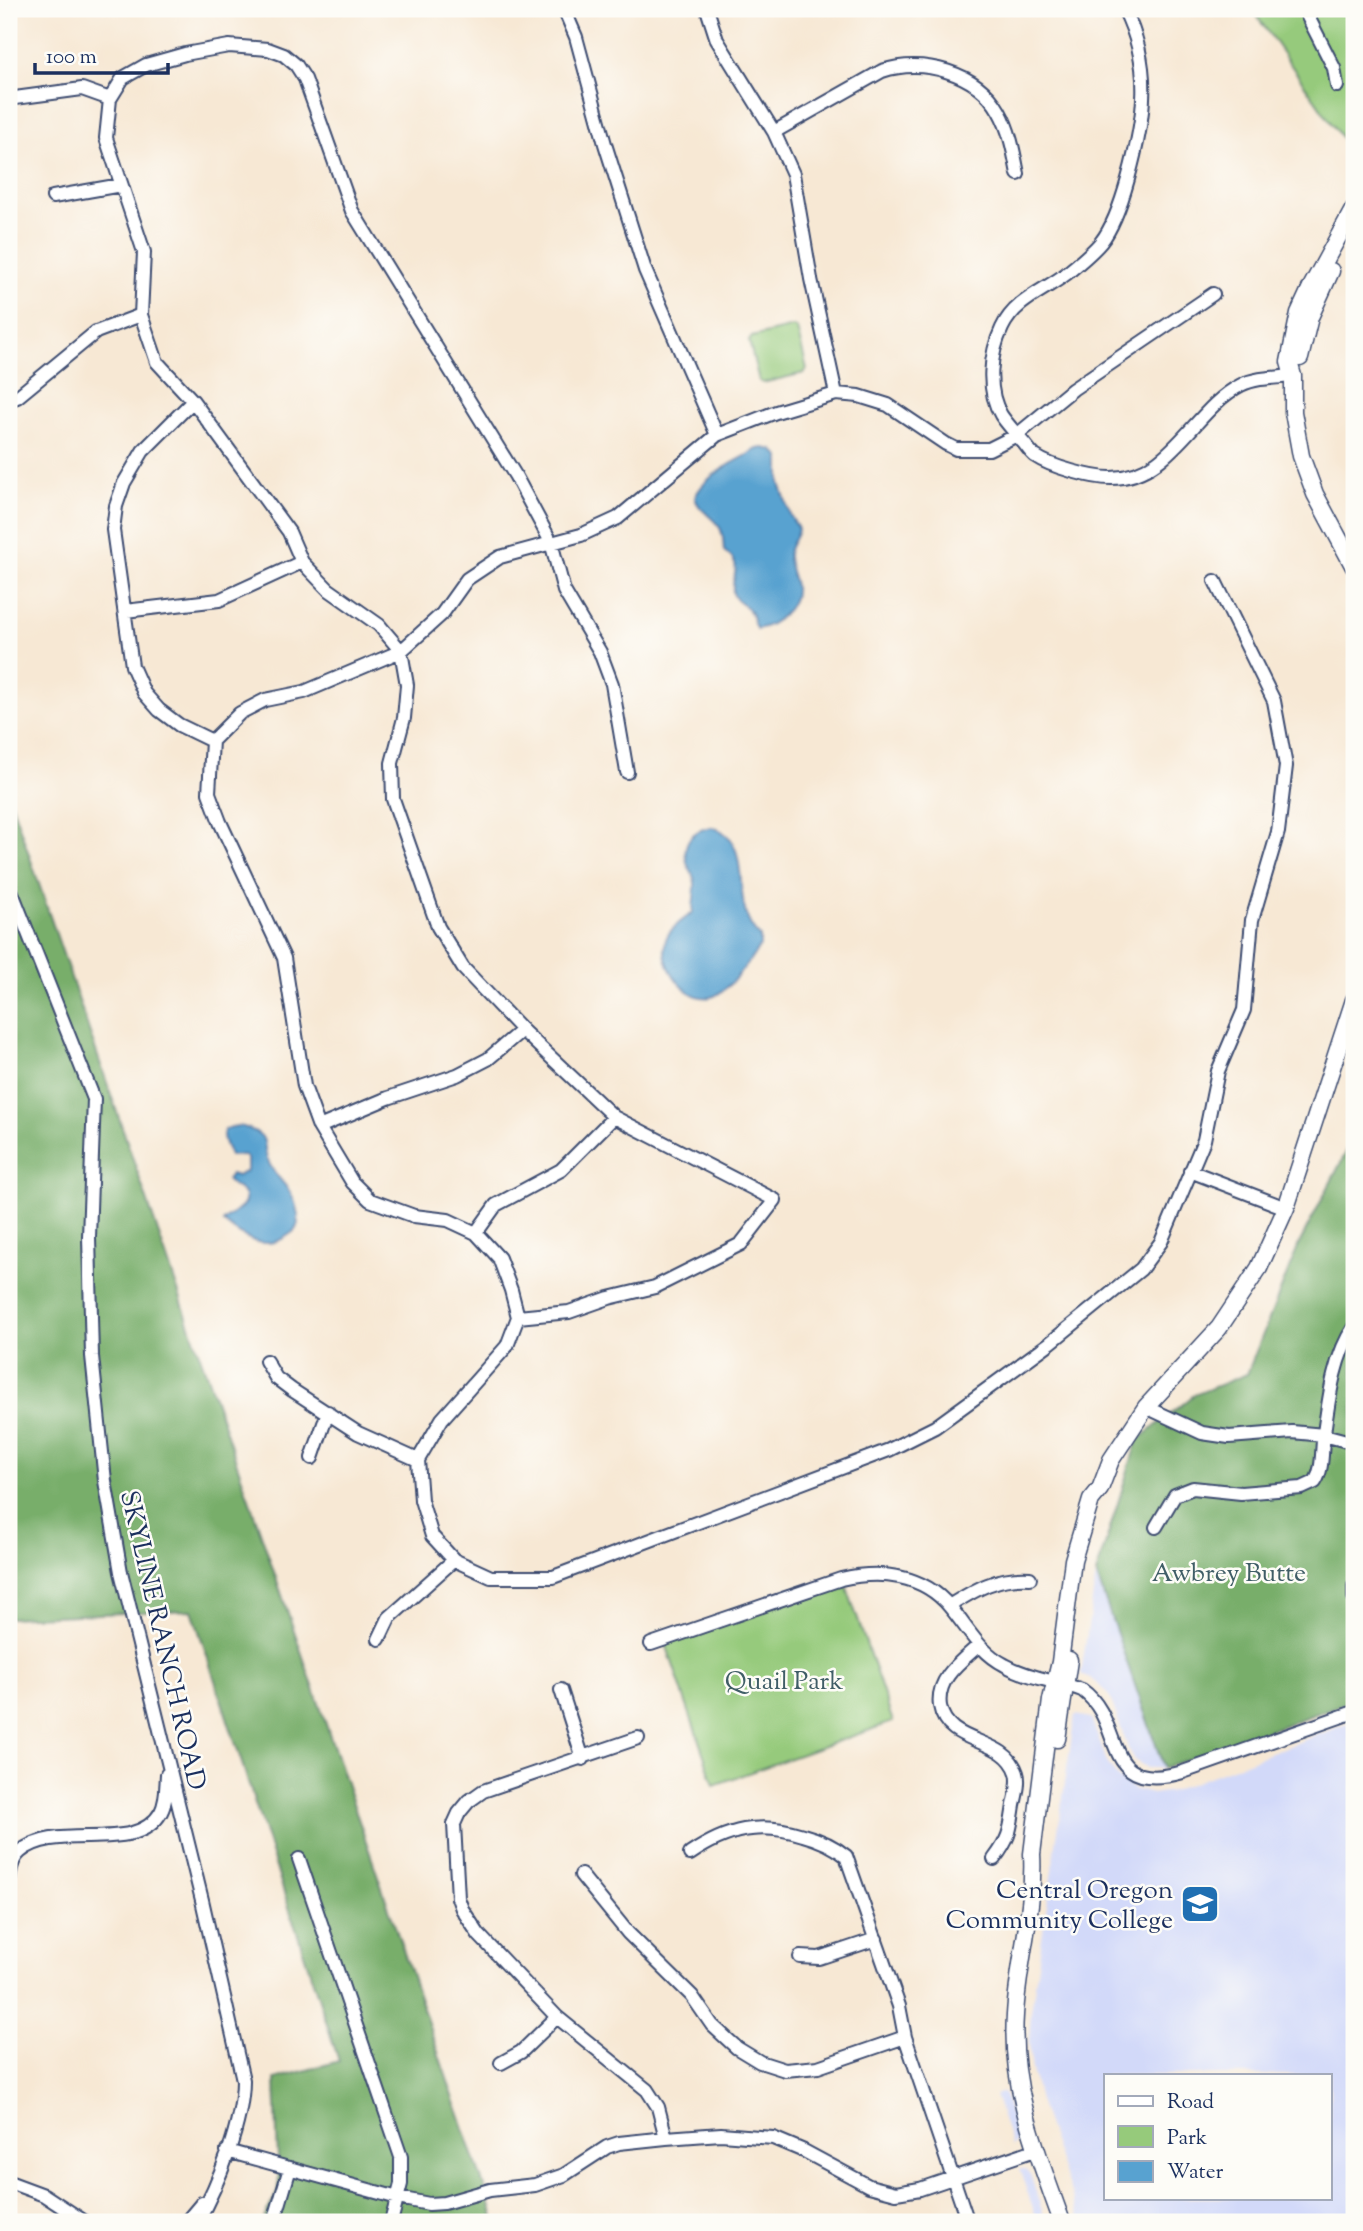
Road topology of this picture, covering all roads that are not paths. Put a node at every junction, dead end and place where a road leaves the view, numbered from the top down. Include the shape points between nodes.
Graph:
1 (564, 9) edge
2 (707, 9) edge
3 (1124, 9) edge
4 (1304, 9) edge
5 (1337, 86) dead end
6 (15, 98) dead end
7 (110, 99) junction
8 (774, 132) junction
9 (1018, 174) dead end
10 (121, 185) junction
11 (53, 197) dead end
12 (1354, 208) edge
13 (1354, 229) edge
14 (1213, 294) dead end
15 (141, 315) junction
16 (1293, 376) junction
17 (836, 394) junction
18 (9, 400) edge
19 (193, 401) junction
20 (717, 435) junction
21 (1017, 435) junction
22 (551, 542) junction
23 (302, 562) junction
24 (1354, 567) edge
25 (1215, 581) dead end
26 (125, 611) junction
27 (401, 651) junction
28 (212, 741) junction
29 (627, 772) dead end
30 (9, 885) edge
31 (1354, 1000) edge
32 (522, 1030) junction
33 (614, 1117) junction
34 (319, 1127) junction
35 (1190, 1171) junction
36 (1286, 1208) junction
37 (476, 1233) junction
38 (518, 1317) junction
39 (1354, 1327) edge
40 (266, 1361) dead end
41 (1146, 1407) junction
42 (328, 1412) junction
43 (1324, 1435) junction
44 (1354, 1443) edge
45 (312, 1458) dead end
46 (418, 1460) junction
47 (1156, 1527) dead end
48 (454, 1560) junction
49 (1030, 1578) dead end
50 (949, 1606) junction
51 (379, 1639) dead end
52 (651, 1644) dead end
53 (978, 1646) junction
54 (1060, 1683) junction
55 (561, 1690) dead end
56 (1354, 1712) edge
57 (638, 1738) dead end
58 (583, 1759) junction
59 (169, 1765) junction
60 (690, 1854) dead end
61 (299, 1859) dead end
62 (994, 1859) dead end
63 (581, 1875) dead end
64 (9, 1882) edge
65 (876, 1939) junction
66 (800, 1957) dead end
67 (557, 2017) junction
68 (905, 2037) junction
69 (501, 2063) dead end
70 (666, 2138) junction
71 (1035, 2150) junction
72 (228, 2151) junction
73 (290, 2168) junction
74 (954, 2178) junction
75 (9, 2182) edge
76 (208, 2198) junction
77 (398, 2198) junction
78 (85, 2222) edge
79 (186, 2222) edge
80 (197, 2222) edge
81 (274, 2222) edge
82 (391, 2222) edge
83 (968, 2222) edge
84 (1062, 2222) edge

1 - 20 street via 645,270
2 - 8 street via 721,48
3 - 21 street via 1139,49 1144,82 1138,145 1123,197 1102,241 1065,275 1041,288 1003,325 992,369 1000,414
4 - 5 street via 1334,68
6 - 7 street via 82,89
7 - 10 street via 106,138
7 - 22 street via 123,78 185,54 241,45 268,49 296,65 352,211 515,475
8 - 9 street via 883,71 916,65 968,81 993,102 1011,139
8 - 17 street via 794,179
10 - 11 street
10 - 15 street via 144,252
12 - 16 main road via 1299,313 1289,362
13 - 16 main road via 1318,297
14 - 21 street via 1073,389
15 - 18 street via 96,332
15 - 19 street via 157,362
16 - 21 street via 1258,379 1233,389 1163,459 1113,478 1081,475 1035,456
16 - 24 main road via 1293,412 1301,456 1315,494
17 - 20 street
17 - 21 street via 888,405 956,449 989,449
19 - 23 street via 289,532
19 - 26 street via 143,452 116,506 113,530
20 - 22 street via 618,518 581,535
22 - 27 street via 500,557 467,579 442,614
22 - 29 street via 564,591 600,652 612,684
23 - 26 street via 219,600
23 - 27 street via 328,589 379,625
25 - 35 street via 1274,701 1286,766 1278,832 1252,920 1244,1010 1218,1071 1204,1140
26 - 28 street via 132,666 144,693 179,725
27 - 28 street via 304,692 265,701 240,713
27 - 32 street via 407,685 392,763 393,799 438,927 463,968
28 - 34 street via 209,793 284,958 304,1086
30 - 59 street, SKYLINE RANCH ROAD via 94,1099 92,1356 105,1482 121,1572
31 - 36 main road
32 - 33 street
32 - 34 street via 488,1059 457,1075
33 - 37 street via 561,1170 496,1205
33 - 38 street via 775,1200 741,1244 655,1287 569,1312
34 - 37 street via 352,1182 370,1200 414,1216 448,1220
35 - 36 street
35 - 48 street via 1161,1242 1141,1269 1050,1343 912,1440 553,1577 491,1577
36 - 41 main road via 1245,1292 1219,1328
37 - 38 street via 499,1258
38 - 46 street via 507,1346 442,1419
39 - 43 street via 1335,1373
40 - 42 street via 276,1378
41 - 43 street via 1202,1433 1229,1437 1292,1432
41 - 54 main road via 1111,1460 1100,1489
42 - 45 street
42 - 46 street via 358,1433
43 - 44 street
43 - 47 street via 1315,1482 1302,1488 1241,1493 1193,1488 1175,1495
46 - 48 street via 421,1500 432,1536
48 - 51 street via 389,1618
49 - 50 street via 990,1583
50 - 52 street via 923,1585 874,1573 841,1579
50 - 53 street
53 - 54 street via 1005,1665
53 - 62 street via 942,1683 939,1702 948,1725 993,1748 1008,1759 1017,1774 1009,1840
54 - 56 street via 1093,1697 1126,1766 1154,1778
54 - 71 main road via 1014,2032 1017,2081
55 - 58 street
57 - 58 street
58 - 67 street via 484,1791 459,1813 453,1835 458,1898 469,1922
59 - 64 street via 164,1805 147,1828 124,1835 40,1842 20,1852
59 - 72 street, SKYLINE RANCH ROAD via 243,2080 243,2099
60 - 65 street via 707,1842 761,1826 813,1838 846,1856
61 - 77 street via 401,2157
63 - 68 street via 628,1933 692,1996 712,2025 760,2062 785,2070 818,2067
65 - 66 street via 819,1958
65 - 68 street via 900,2006
67 - 69 street via 521,2052
67 - 70 street via 647,2090 658,2107
68 - 74 street
70 - 74 street via 773,2137 869,2186 896,2193
70 - 77 street via 607,2147 564,2175 536,2185 490,2190 444,2203
71 - 74 street
71 - 84 main road
72 - 73 street
72 - 76 street, SKYLINE RANCH ROAD
73 - 77 street
73 - 81 street
74 - 83 street
75 - 78 street via 44,2195
76 - 79 street, SKYLINE RANCH ROAD
76 - 80 street, SKYLINE RANCH ROAD
77 - 82 street

